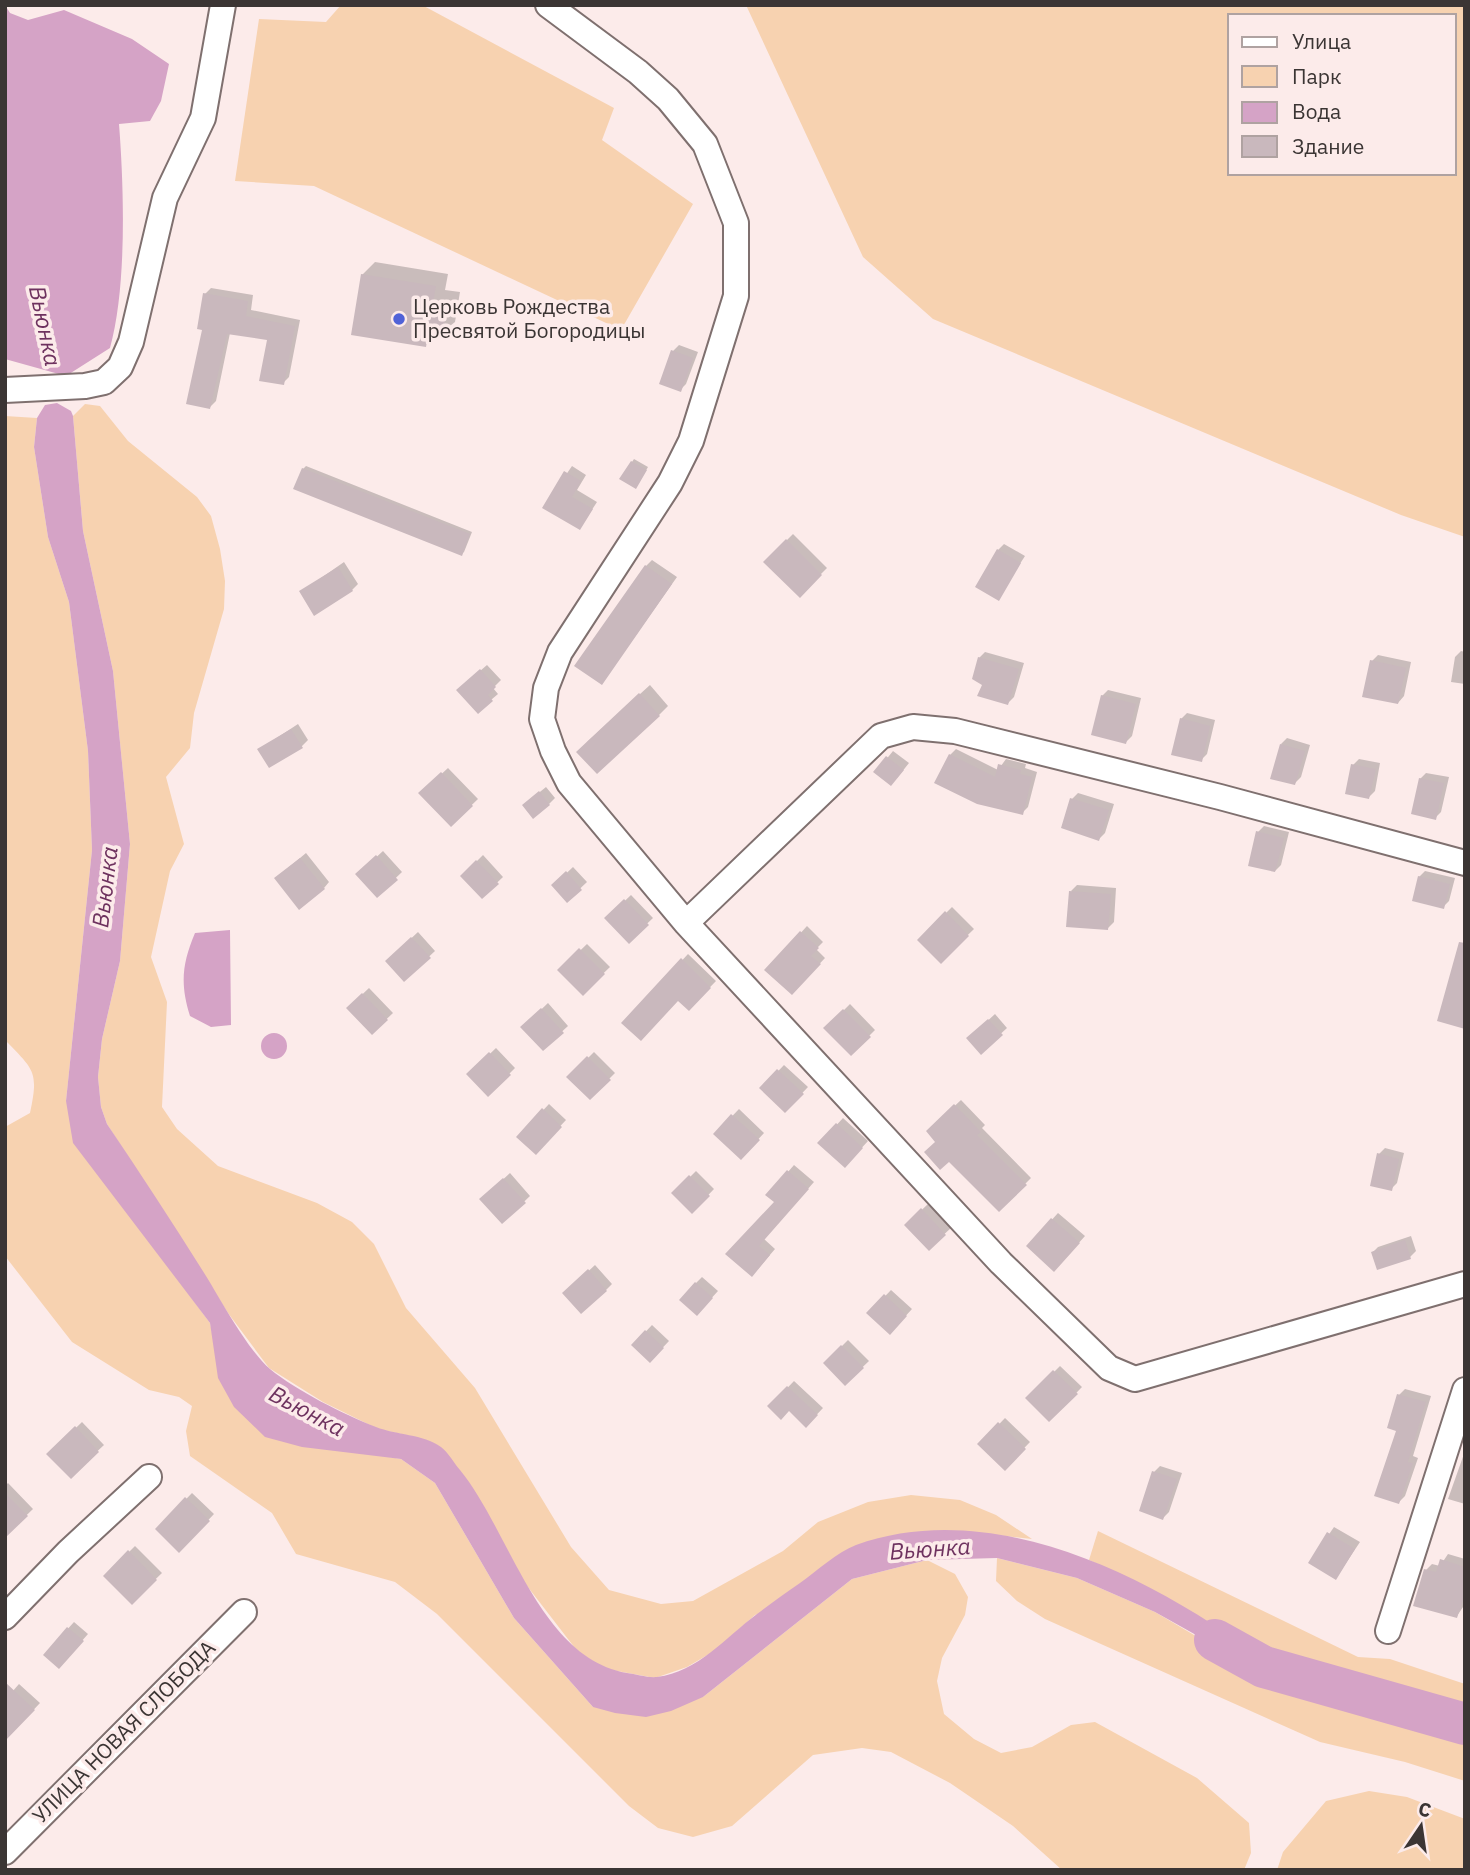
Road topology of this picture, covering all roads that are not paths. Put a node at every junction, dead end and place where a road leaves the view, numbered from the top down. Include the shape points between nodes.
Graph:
1 (223, 5) edge
2 (548, 5) edge
3 (5, 390) edge
4 (1465, 863) edge
5 (686, 923) junction
6 (1465, 1284) edge
7 (1465, 1390) edge
8 (149, 1478) dead end
9 (244, 1612) dead end
10 (5, 1618) edge
11 (1388, 1631) dead end
12 (5, 1852) edge

1 - 3 street via 203,118 165,198 131,342 120,367 104,382 85,386
2 - 5 street via 668,99 705,144 736,223 736,296 691,441 670,482 560,652 545,688 541,719 569,783
4 - 5 street via 968,734 913,727 881,736
5 - 6 street via 1001,1263 1109,1368 1135,1379
7 - 11 street
8 - 10 street
9 - 12 street, УЛИЦА НОВАЯ СЛОБОДА

